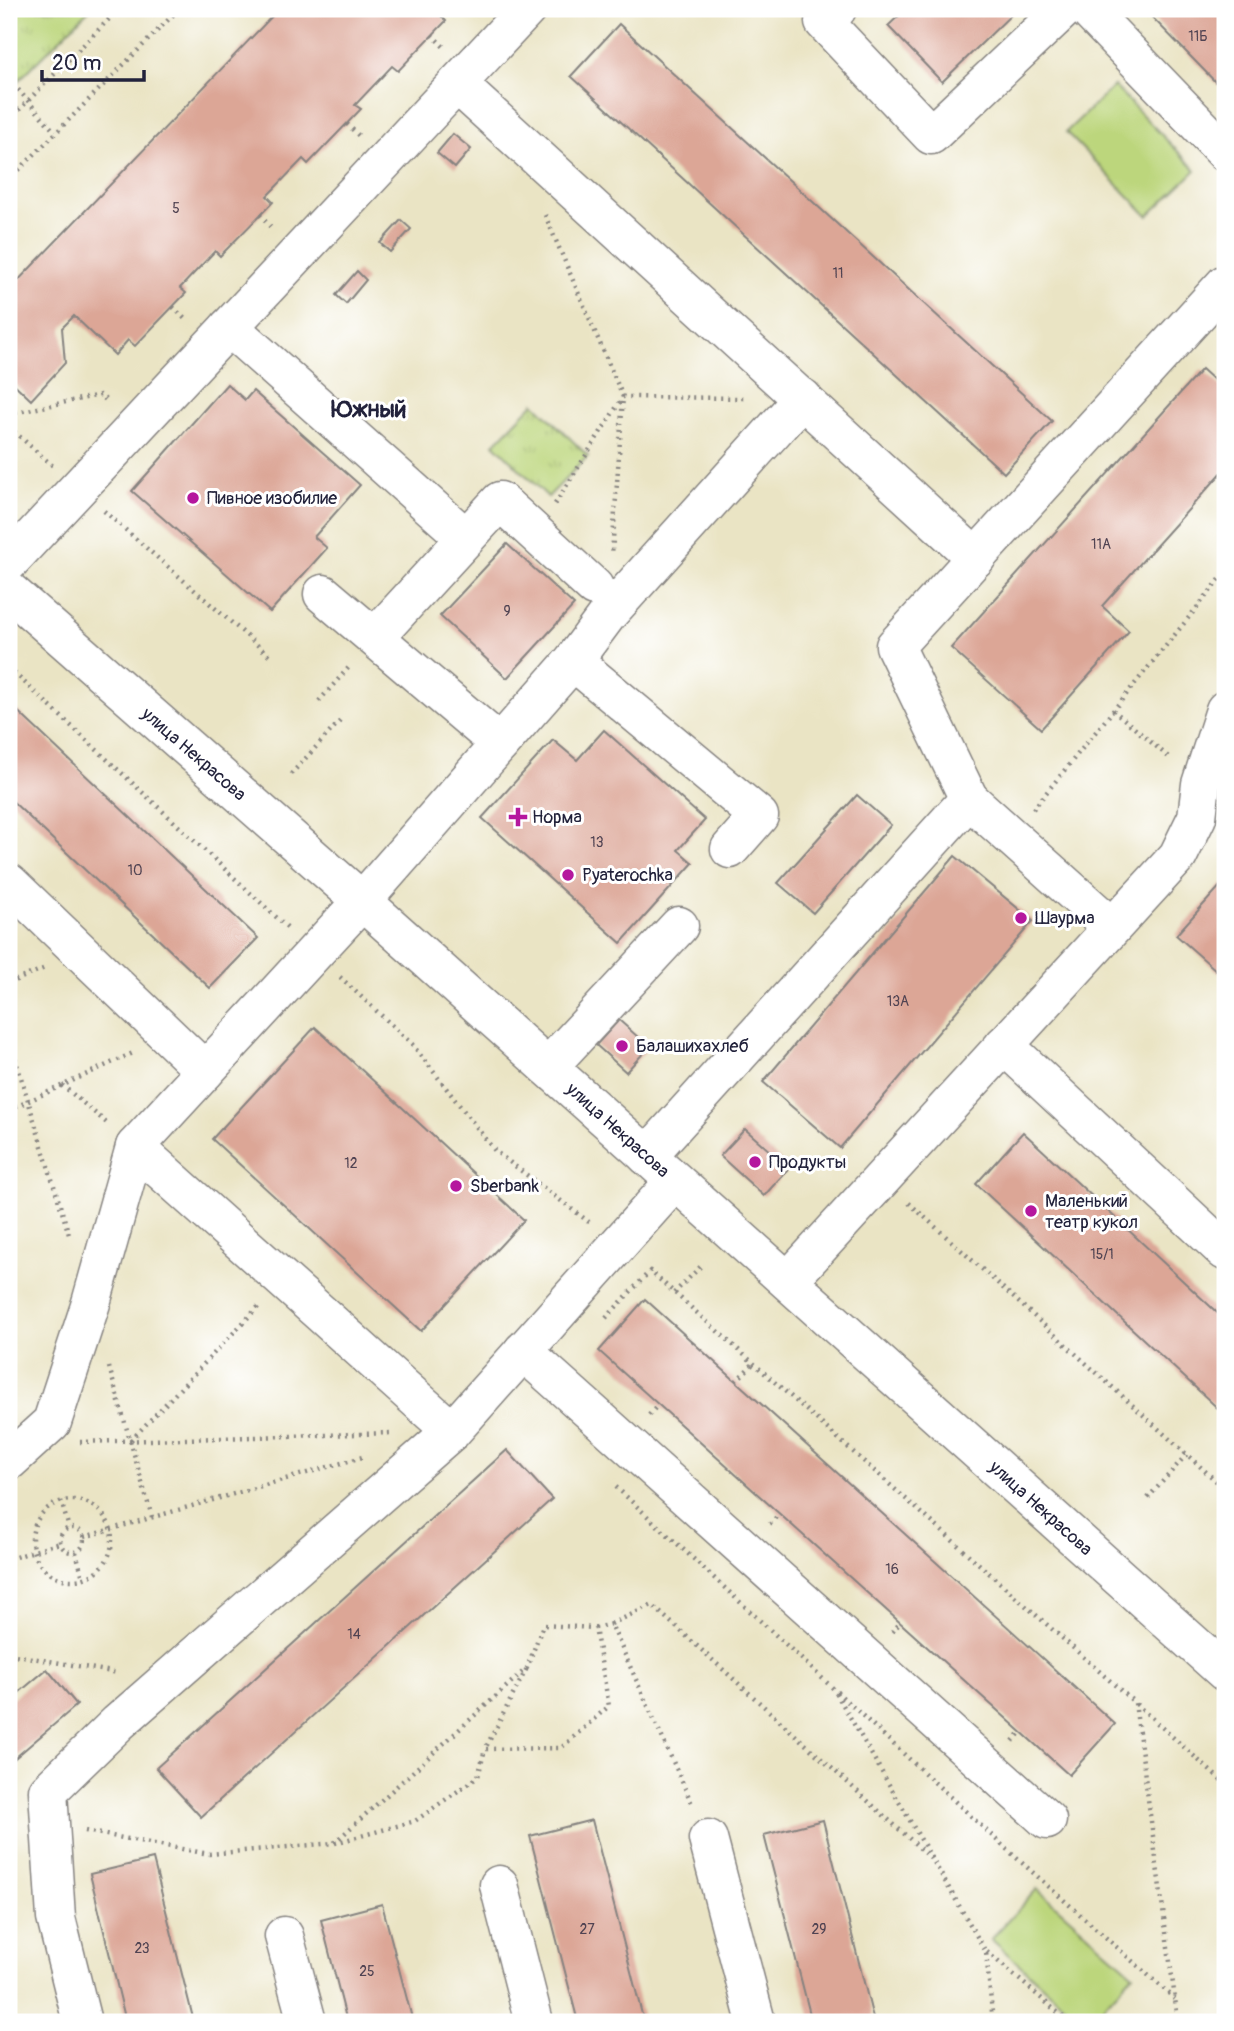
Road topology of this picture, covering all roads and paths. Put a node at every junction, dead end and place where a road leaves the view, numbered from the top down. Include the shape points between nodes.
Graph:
1 (119, 9) edge
2 (527, 9) edge
3 (837, 9) edge
4 (1064, 9) edge
5 (1087, 9) edge
6 (174, 10) edge
7 (9, 79) edge
8 (457, 84) junction
9 (28, 102) junction
10 (9, 120) edge
11 (55, 132) junction
12 (1225, 152) edge
13 (9, 180) edge
14 (541, 206) dead end
15 (1225, 284) edge
16 (229, 327) junction
17 (623, 397) junction
18 (748, 398) dead end
19 (803, 398) junction
20 (9, 414) edge
21 (9, 427) edge
22 (135, 427) junction
23 (78, 488) junction
24 (536, 534) junction
25 (466, 538) junction
26 (976, 558) junction
27 (9, 562) edge
28 (1225, 573) edge
29 (603, 574) joint
30 (9, 591) edge
31 (323, 594) dead end
32 (375, 637) junction
33 (271, 657) dead end
34 (573, 661) junction
35 (320, 701) dead end
36 (1113, 710) junction
37 (1225, 710) edge
38 (341, 720) dead end
39 (500, 744) junction
40 (291, 774) dead end
41 (1213, 795) edge
42 (969, 800) junction
43 (1010, 836) junction
44 (730, 849) dead end
45 (9, 883) edge
46 (362, 901) junction
47 (679, 926) dead end
48 (1112, 927) junction
49 (168, 1036) junction
50 (1004, 1045) junction
51 (548, 1067) junction
52 (205, 1071) junction
53 (62, 1085) junction
54 (9, 1110) edge
55 (135, 1147) junction
56 (647, 1156) junction
57 (882, 1179) junction
58 (676, 1181) junction
59 (1225, 1251) edge
60 (704, 1264) dead end
61 (284, 1280) junction
62 (788, 1281) junction
63 (674, 1293) junction
64 (605, 1319) dead end
65 (523, 1351) junction
66 (754, 1363) junction
67 (736, 1381) dead end
68 (452, 1431) junction
69 (396, 1433) dead end
70 (130, 1441) junction
71 (77, 1443) dead end
72 (374, 1453) dead end
73 (1187, 1454) junction
74 (9, 1461) edge
75 (608, 1480) dead end
76 (1225, 1489) edge
77 (1148, 1498) dead end
78 (61, 1501) junction
79 (69, 1528) junction
80 (111, 1529) junction
81 (84, 1537) junction
82 (60, 1543) junction
83 (33, 1551) junction
84 (76, 1552) junction
85 (9, 1559) edge
86 (83, 1579) junction
87 (611, 1624) junction
88 (595, 1628) junction
89 (9, 1654) edge
90 (527, 1668) junction
91 (1225, 1672) edge
92 (166, 1681) junction
93 (833, 1688) junction
94 (1135, 1703) junction
95 (485, 1749) junction
96 (1225, 1784) edge
97 (1047, 1820) dead end
98 (50, 1824) junction
99 (708, 1839) joint
100 (334, 1843) junction
101 (933, 1860) junction
102 (499, 1885) dead end
103 (284, 1936) dead end
104 (986, 1952) junction
105 (1175, 1999) junction
106 (1178, 2021) edge
107 (82, 2022) edge
108 (307, 2022) edge
109 (534, 2022) edge
110 (757, 2022) edge
111 (993, 2022) edge
112 (1069, 2022) edge

1 - 9 path
2 - 8 street
3 - 4 street via 824,22 931,135
5 - 12 street
6 - 11 path
7 - 9 path
8 - 16 street
8 - 19 street
9 - 10 path
9 - 11 path
11 - 13 path
14 - 17 path
15 - 26 street
16 - 22 street
16 - 25 street
17 - 18 path
17 - 24 path
17 - 29 path
19 - 26 street
19 - 34 street via 608,614
20 - 22 path via 100,395
21 - 23 path
22 - 23 street
23 - 27 street
23 - 33 path
24 - 25 street via 500,501
24 - 29 street
25 - 32 street
26 - 42 street via 895,646
28 - 36 path
30 - 46 street, улица Некрасова
31 - 32 street
32 - 35 path
32 - 39 street
34 - 39 street
34 - 44 street via 759,816
36 - 41 path
36 - 43 path
37 - 41 street
38 - 40 path
39 - 46 street
41 - 48 street via 1178,856
42 - 43 street
42 - 56 street
43 - 48 street
45 - 49 street
46 - 51 street, улица Некрасова
46 - 52 street
47 - 51 street
48 - 50 street
49 - 52 street
49 - 53 path
50 - 57 street
50 - 59 street
51 - 56 street, улица Некрасова
52 - 55 street
53 - 54 path
53 - 55 path
55 - 61 street
55 - 74 street via 52,1422
56 - 58 street, улица Некрасова
57 - 62 street
57 - 73 path
58 - 62 street, улица Некрасова
58 - 65 street
60 - 63 path
61 - 68 street
61 - 70 path
62 - 91 street, улица Некрасова
63 - 64 path via 650,1271
63 - 66 path
65 - 68 street
65 - 97 street
66 - 67 path
66 - 94 path
68 - 92 street
69 - 70 path
70 - 71 path
72 - 80 path
73 - 76 path
73 - 77 path
75 - 93 path
78 - 79 path
78 - 80 path via 92,1505
78 - 83 path via 47,1508 37,1521
79 - 81 path
79 - 82 path via 61,1534
80 - 81 path
80 - 86 path via 113,1545 107,1559 97,1572
81 - 84 path
82 - 83 path
82 - 84 path via 66,1551
83 - 85 path
83 - 86 path via 53,1575
84 - 86 path
87 - 88 path
87 - 99 path
87 - 101 path via 652,1605
88 - 90 path via 543,1625
88 - 95 path via 609,1706 561,1748
89 - 92 path
90 - 95 path
90 - 100 path
92 - 98 street via 48,1791
93 - 101 path
93 - 105 path
94 - 96 path
94 - 105 path
95 - 100 path via 478,1777 415,1821
98 - 100 path via 209,1854
98 - 107 street via 56,1918
99 - 110 street
101 - 104 path
102 - 109 street
103 - 108 street
104 - 111 path
104 - 112 path
105 - 106 path

